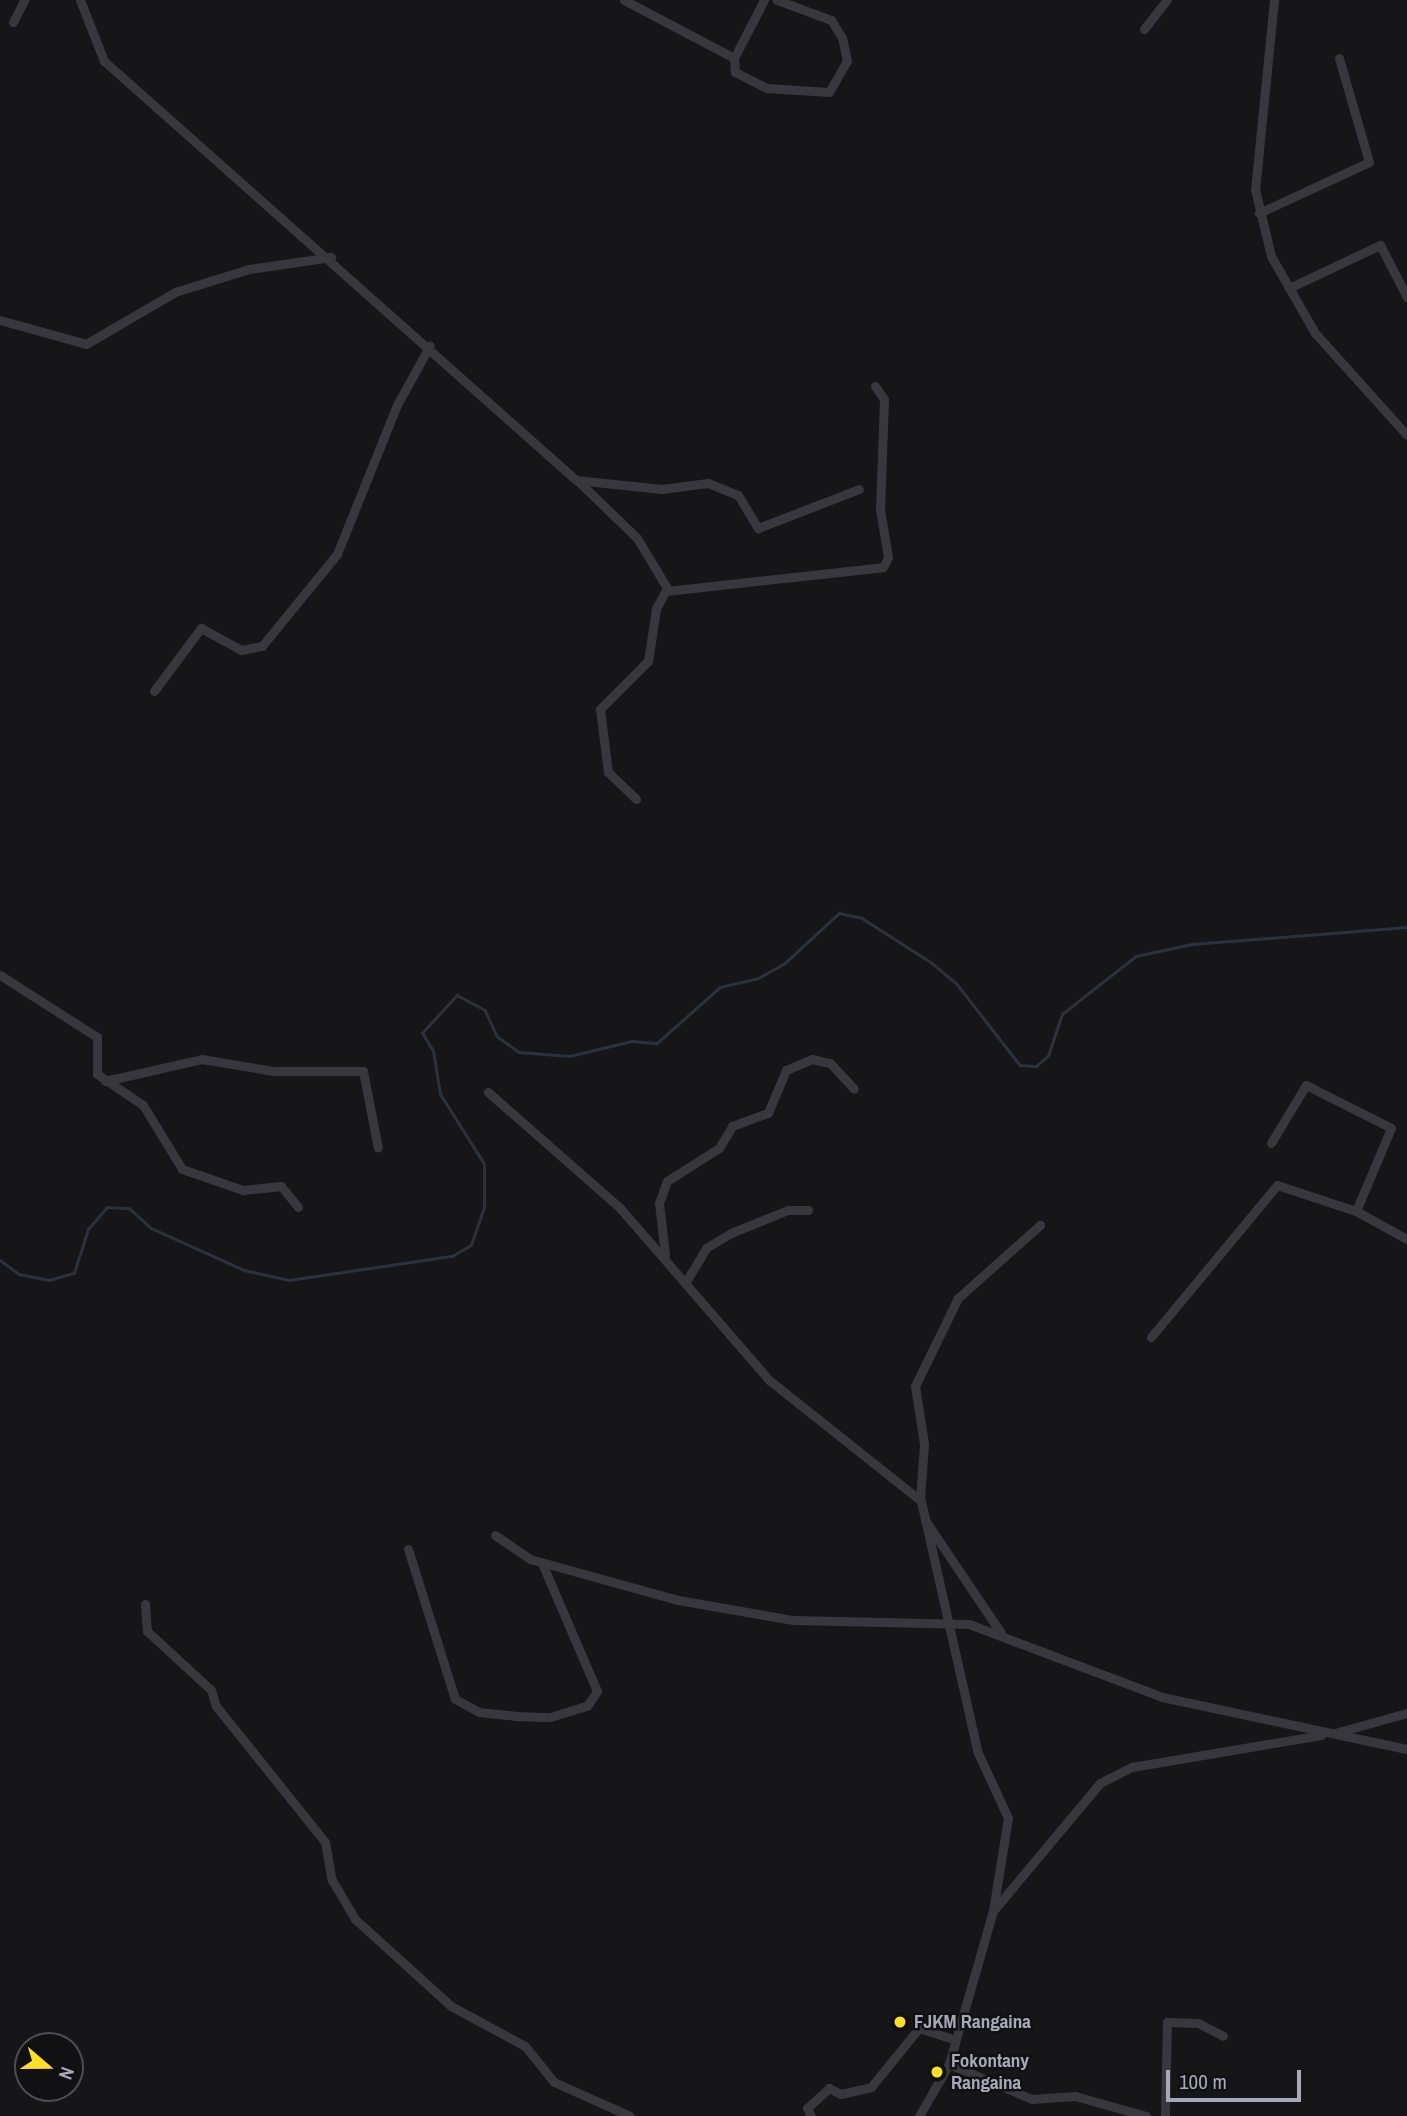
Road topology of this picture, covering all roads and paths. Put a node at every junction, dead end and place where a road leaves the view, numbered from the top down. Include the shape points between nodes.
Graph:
1 (24, 0) edge
2 (80, 0) edge
3 (624, 0) edge
4 (764, 0) edge
5 (777, 0) edge
6 (1167, 0) edge
7 (1274, 0) edge
8 (13, 22) dead end
9 (1144, 29) dead end
10 (734, 58) junction
11 (1339, 58) dead end
12 (1259, 214) junction
13 (331, 257) junction
14 (1289, 288) junction
15 (1407, 297) edge
16 (0, 320) edge
17 (430, 345) junction
18 (875, 386) dead end
19 (1407, 435) edge
20 (576, 480) junction
21 (859, 488) dead end
22 (667, 591) junction
23 (154, 691) dead end
24 (636, 799) dead end
25 (0, 975) edge
26 (105, 1082) junction
27 (854, 1089) dead end
28 (488, 1092) dead end
29 (1271, 1143) dead end
30 (378, 1148) dead end
31 (298, 1207) dead end
32 (808, 1210) dead end
33 (1356, 1210) junction
34 (1040, 1225) dead end
35 (1407, 1239) edge
36 (665, 1256) junction
37 (687, 1280) junction
38 (1151, 1337) dead end
39 (920, 1501) junction
40 (926, 1520) junction
41 (495, 1535) dead end
42 (408, 1549) dead end
43 (542, 1563) junction
44 (145, 1604) dead end
45 (952, 1621) junction
46 (1001, 1633) junction
47 (1407, 1713) edge
48 (1328, 1734) junction
49 (1407, 1749) edge
50 (993, 1911) junction
51 (1223, 2036) dead end
52 (956, 2040) junction
53 (948, 2064) junction
54 (630, 2116) edge
55 (811, 2116) edge
56 (919, 2116) edge
57 (1146, 2116) edge
58 (1164, 2116) edge

1 - 8 street
2 - 13 street via 104,61
3 - 10 street
4 - 10 street
5 - 10 street via 831,20 847,61 838,83 818,96 767,88 735,72
6 - 9 street
7 - 12 street via 1255,189
11 - 12 street via 1368,162
12 - 14 street via 1271,256
13 - 16 street via 249,270 175,292 86,344
13 - 17 street
14 - 15 street via 1380,245
14 - 19 street via 1315,333
17 - 20 street via 454,375
17 - 23 street via 397,405 337,554 262,646 241,650 201,628
18 - 22 street via 884,399 880,509 888,557 883,566
20 - 21 street via 662,489 708,483 738,495 758,528
20 - 22 street via 636,538
22 - 24 street via 656,609 648,661 600,709 608,772
25 - 26 street via 97,1037 97,1074
26 - 30 street via 202,1059 273,1071 363,1071
26 - 31 street via 143,1105 182,1169 243,1190 281,1186
27 - 36 street via 830,1063 812,1059 786,1070 768,1113 732,1126 719,1148 667,1181 659,1203
28 - 36 street
29 - 33 street via 1306,1085 1391,1128
32 - 37 street via 788,1210 706,1248
33 - 35 street
33 - 38 street via 1277,1185
34 - 39 street via 958,1298 915,1386 924,1444
36 - 37 street
37 - 39 street via 769,1380
39 - 40 street
40 - 45 street
40 - 46 street
41 - 43 street
42 - 43 street via 454,1699 479,1712 515,1716 550,1717 587,1706 597,1691
43 - 45 street via 678,1600 793,1620
44 - 54 street via 147,1631 211,1690 216,1706 325,1842 332,1880 355,1919 451,2006 525,2046 554,2082
45 - 46 street
45 - 50 street via 978,1753 1008,1818
46 - 48 street via 1162,1697
47 - 48 street
48 - 49 street
48 - 50 street via 1132,1767 1100,1783
50 - 52 street
51 - 58 street via 1198,2023 1167,2022
52 - 53 street
52 - 55 street via 919,2028 871,2087 841,2094 829,2088 807,2108
53 - 56 street via 939,2090
53 - 57 street via 1032,2099 1075,2096

